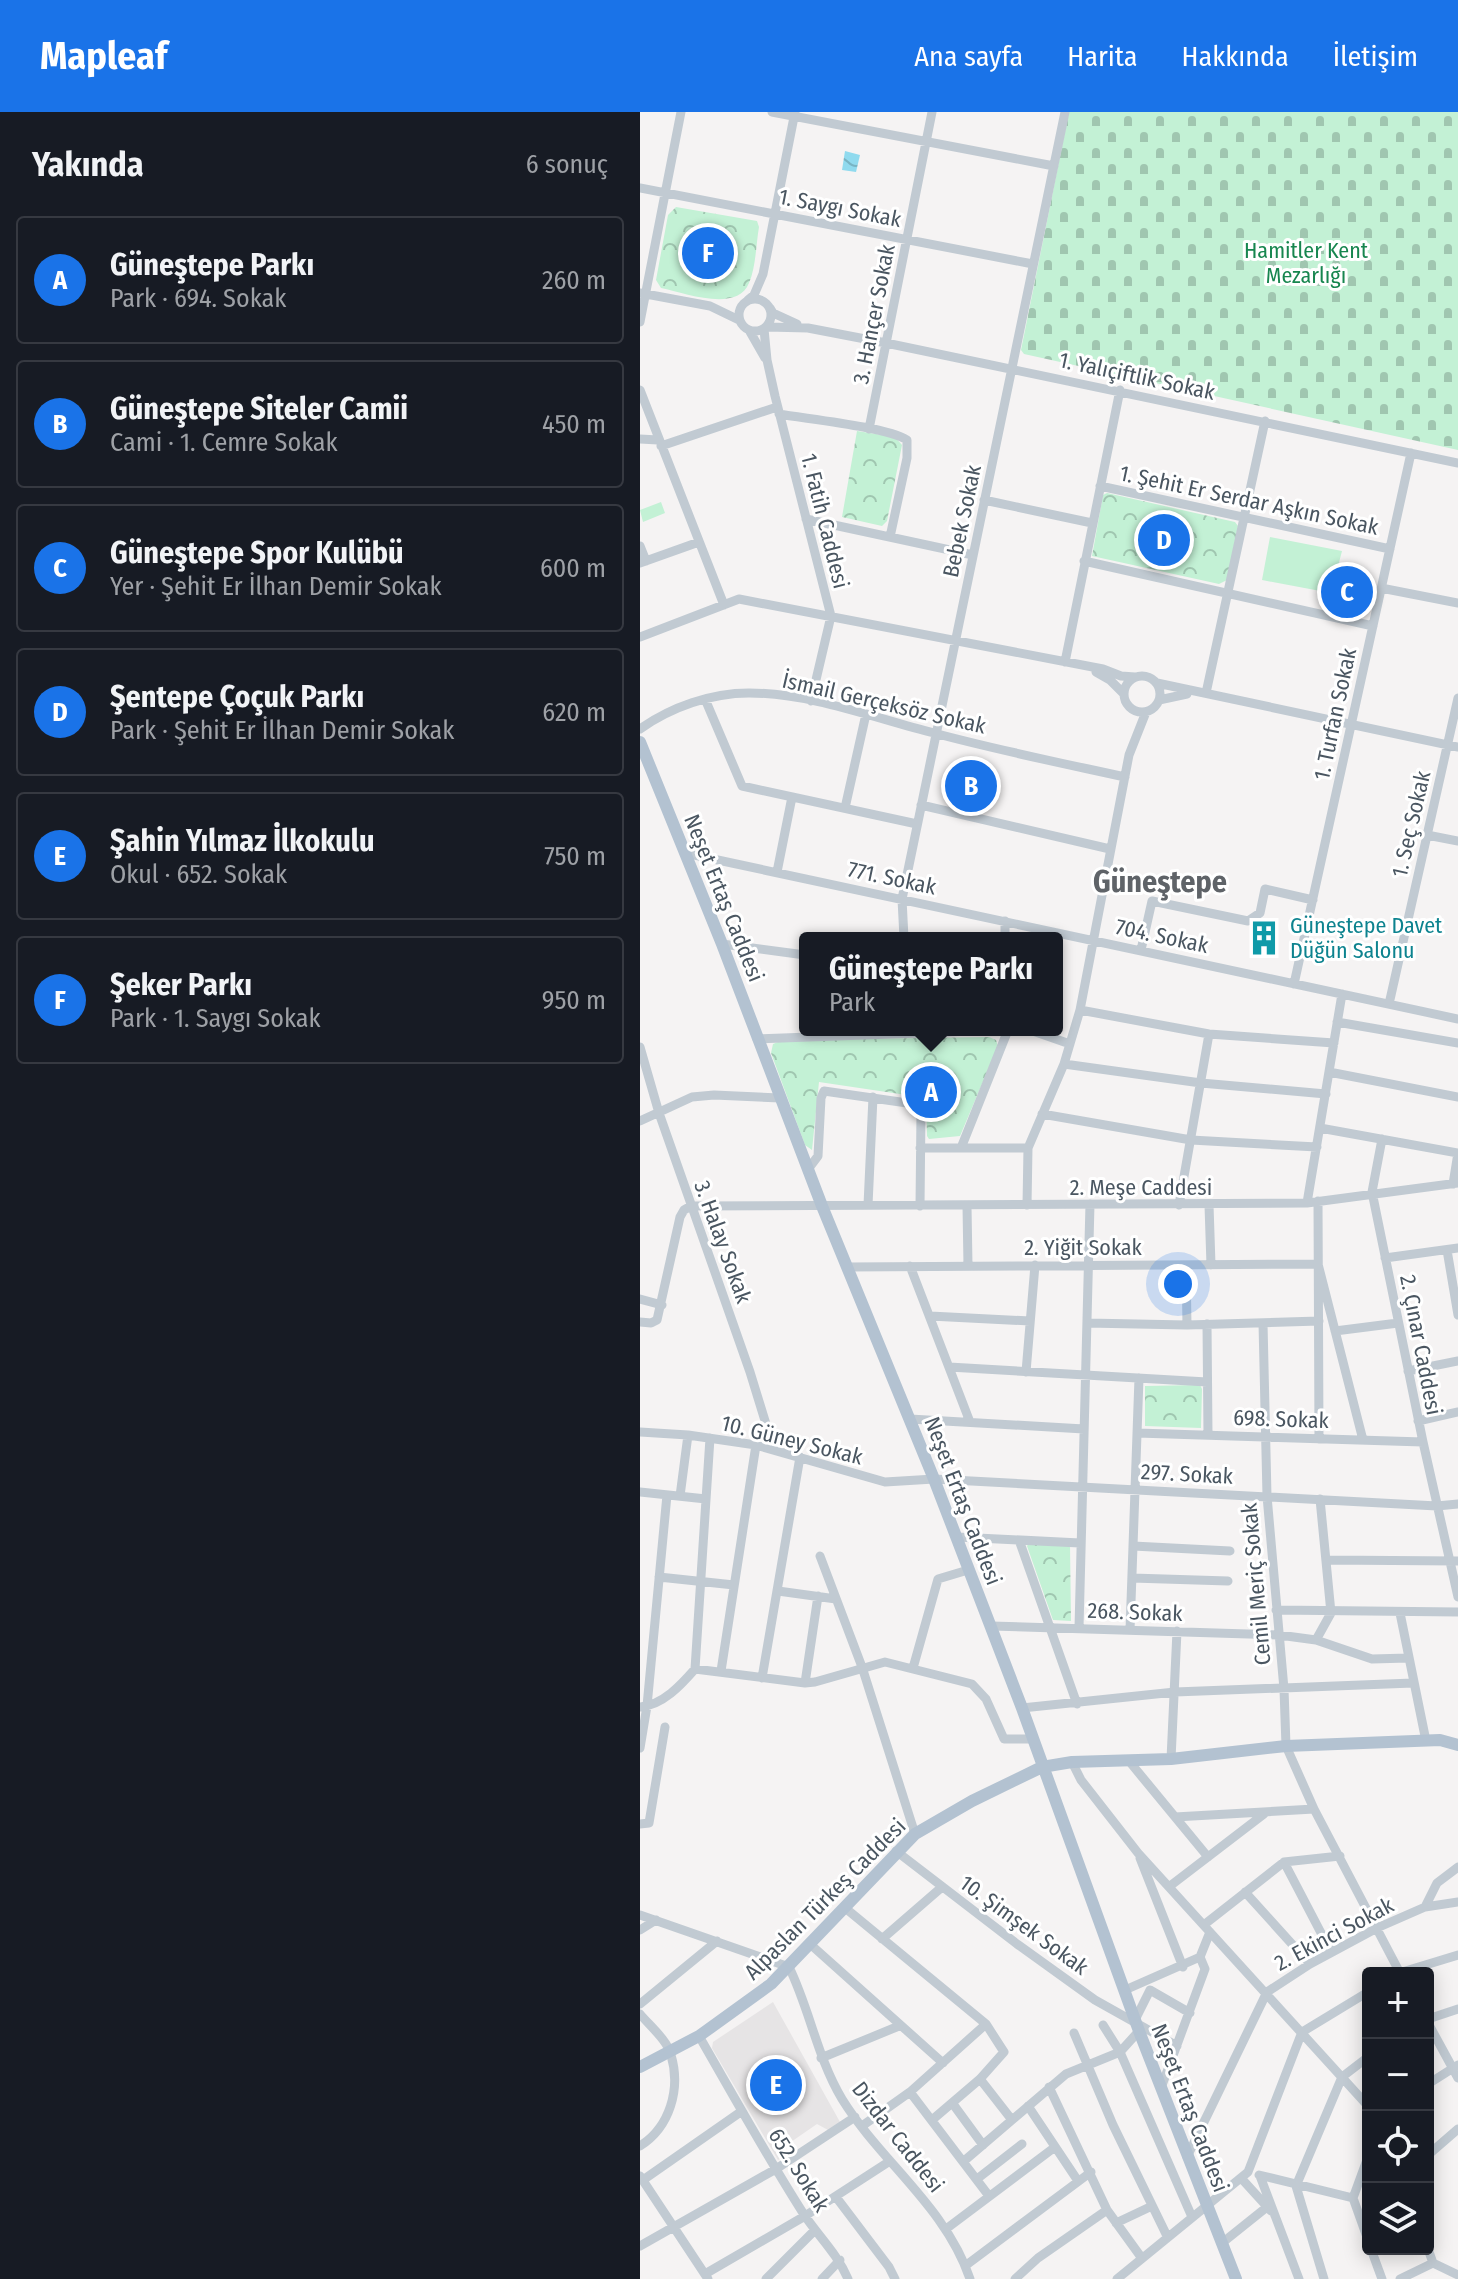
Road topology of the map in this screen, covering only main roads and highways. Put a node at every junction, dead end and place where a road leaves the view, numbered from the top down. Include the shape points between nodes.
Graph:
1 (640, 742) edge
2 (1458, 1735) edge
3 (1440, 1740) junction
4 (1458, 1745) edge
5 (1042, 1767) junction
6 (640, 2067) edge
7 (1236, 2279) edge

1 - 5 main road, Neşet Ertaş Caddesi via 957,1537
2 - 3 main road
3 - 4 main road
3 - 5 main road, Alpaslan Türkeş Caddesi via 1286,1746
5 - 6 main road, Alpaslan Türkeş Caddesi via 915,1834 789,1967 739,2010
5 - 7 main road, Neşet Ertaş Caddesi

